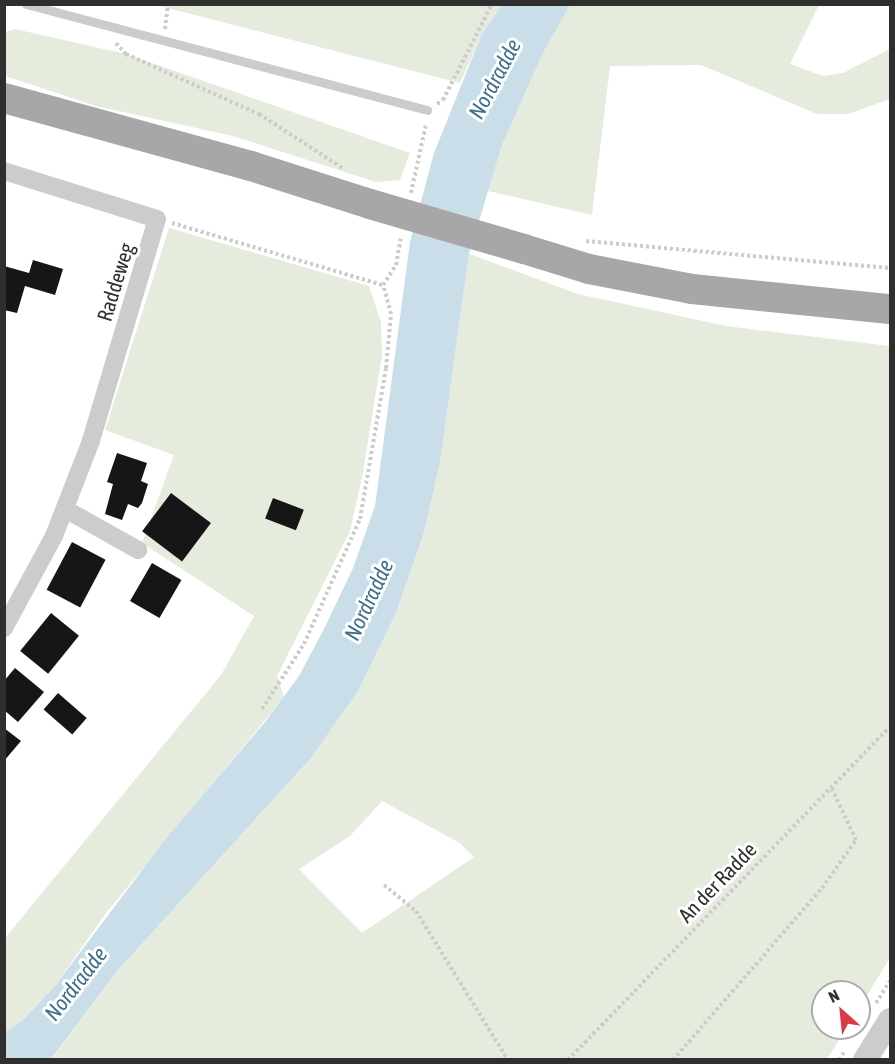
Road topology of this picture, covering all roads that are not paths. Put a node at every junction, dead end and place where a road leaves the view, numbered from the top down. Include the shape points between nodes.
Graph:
1 (26, 4) edge
2 (17, 101) edge
3 (427, 110) road end
4 (4, 171) edge
5 (891, 309) edge
6 (65, 509) junction
7 (138, 550) dead end
8 (4, 628) edge
9 (891, 1020) edge
10 (865, 1059) edge

1 - 3 lane
2 - 5 main road, bridge via 589,269 692,289
4 - 6 street, Raddeweg via 157,219 91,441
6 - 7 street
6 - 8 street, Raddeweg
9 - 10 street

